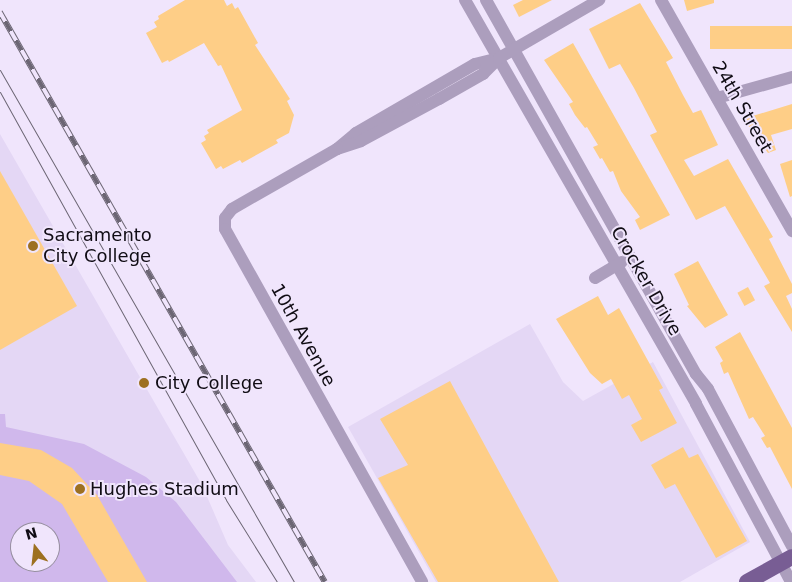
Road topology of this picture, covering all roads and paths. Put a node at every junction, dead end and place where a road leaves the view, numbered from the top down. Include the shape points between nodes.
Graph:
1 (465, 0) edge
2 (486, 0) edge
3 (600, 0) edge
4 (661, 0) edge
5 (512, 50) junction
6 (499, 58) junction
7 (792, 77) edge
8 (717, 98) junction
9 (790, 224) edge
10 (631, 258) junction
11 (617, 266) junction
12 (595, 278) dead end
13 (792, 546) edge
14 (786, 560) edge
15 (422, 582) edge
16 (747, 582) edge
17 (791, 582) edge

1 - 6 street, Crocker Drive
2 - 5 street, Crocker Drive
3 - 5 street, 10th Avenue
4 - 8 street, 24th Street
5 - 6 street, 10th Avenue
5 - 10 street, Crocker Drive
6 - 11 street, Crocker Drive
6 - 15 street, 10th Avenue via 475,64 356,133 336,149 232,209 225,218 225,229
7 - 8 street
8 - 9 street, 24th Street
10 - 11 street
10 - 13 street, Crocker Drive via 696,374 708,389
11 - 12 street
11 - 14 street, Crocker Drive
14 - 16 main road
14 - 17 street, Crocker Drive

